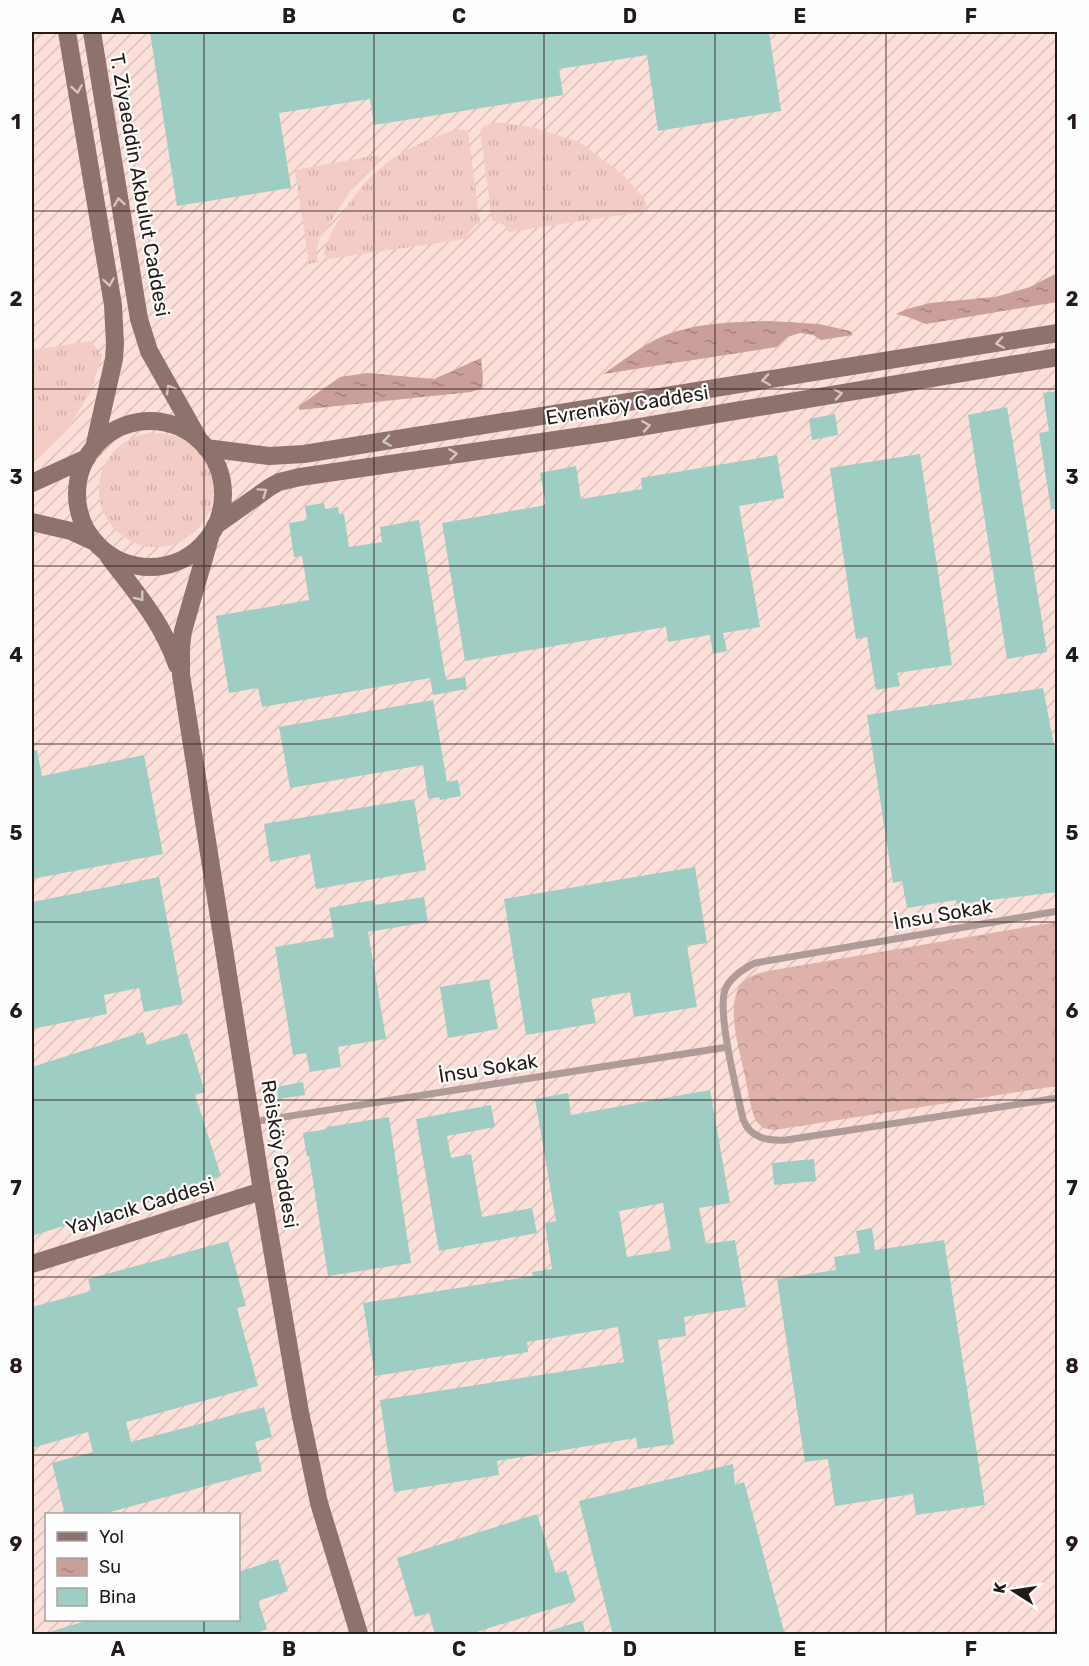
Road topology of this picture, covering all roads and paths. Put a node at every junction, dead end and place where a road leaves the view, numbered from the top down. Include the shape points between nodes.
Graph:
1 (67, 32) edge
2 (92, 32) edge
3 (1058, 333) edge
4 (1058, 357) edge
5 (202, 444) junction
6 (91, 453) junction
7 (32, 483) edge
8 (32, 522) edge
9 (213, 530) junction
10 (100, 547) junction
11 (181, 675) junction
12 (1058, 911) edge
13 (728, 1047) junction
14 (1058, 1098) edge
15 (252, 1122) junction
16 (262, 1191) junction
17 (32, 1264) edge
18 (359, 1635) edge

1 -> 6 street via 115,326 113,366
5 -> 2 street, T. Ziyaeddin Akbulut Caddesi via 149,351 139,319
3 -> 5 street, Evrenköy Caddesi via 304,454 269,456
9 -> 4 street, Evrenköy Caddesi via 270,487 300,477 610,432
5 - 6 street via 168,423 144,421 122,427 102,439
5 - 9 street via 218,466 223,488 221,510
6 - 7 street
6 - 10 street via 79,479 78,501 83,524
8 - 10 street via 71,531
9 - 10 street via 190,556 157,567 135,566
9 - 11 street, Reisköy Caddesi via 183,631
10 -> 11 street, Reisköy Caddesi via 153,614
11 - 15 street, Reisköy Caddesi
12 - 13 lane, İnsu Sokak via 755,963 738,972 724,991
13 - 14 lane, İnsu Sokak via 746,1127 768,1140
13 - 15 lane, İnsu Sokak
15 - 16 street, Reisköy Caddesi
16 - 17 street, Yaylacık Caddesi
16 - 18 street, Reisköy Caddesi via 310,1462

